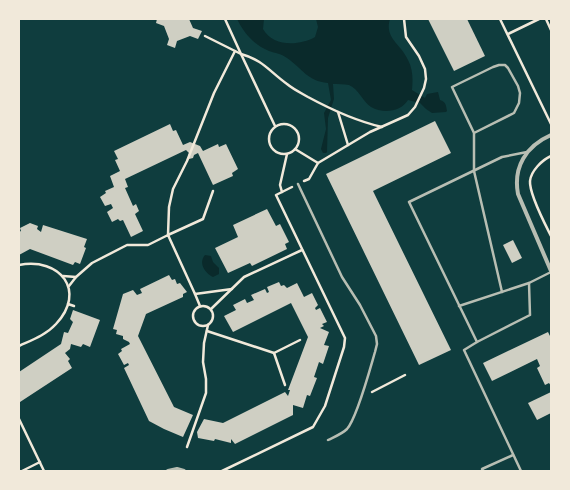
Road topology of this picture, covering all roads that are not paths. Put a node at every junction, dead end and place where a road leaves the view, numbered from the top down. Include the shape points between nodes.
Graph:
1 (474, 133) junction
2 (551, 135) edge
3 (527, 152) junction
4 (474, 171) junction
5 (298, 184) road end
6 (551, 272) edge
7 (529, 283) junction
8 (502, 292) junction
9 (459, 306) junction
10 (476, 342) junction
11 (328, 440) dead end
12 (513, 455) junction
13 (168, 471) edge
14 (184, 471) edge
15 (483, 471) edge
16 (521, 471) edge

1 - 1 lane via 514,113 520,103 518,86 505,65 493,67 452,87
1 - 4 lane
2 - 3 street
3 - 4 lane via 502,157
3 - 6 street via 517,175 518,194
4 - 8 lane
4 - 9 lane via 409,202
5 - 11 lane via 342,276 376,336 377,344 354,416 347,428
6 - 7 lane
7 - 8 lane
7 - 10 lane via 530,315
8 - 9 lane
9 - 10 lane
10 - 12 lane via 464,350
12 - 15 lane via 482,469
12 - 16 lane
13 - 14 street

